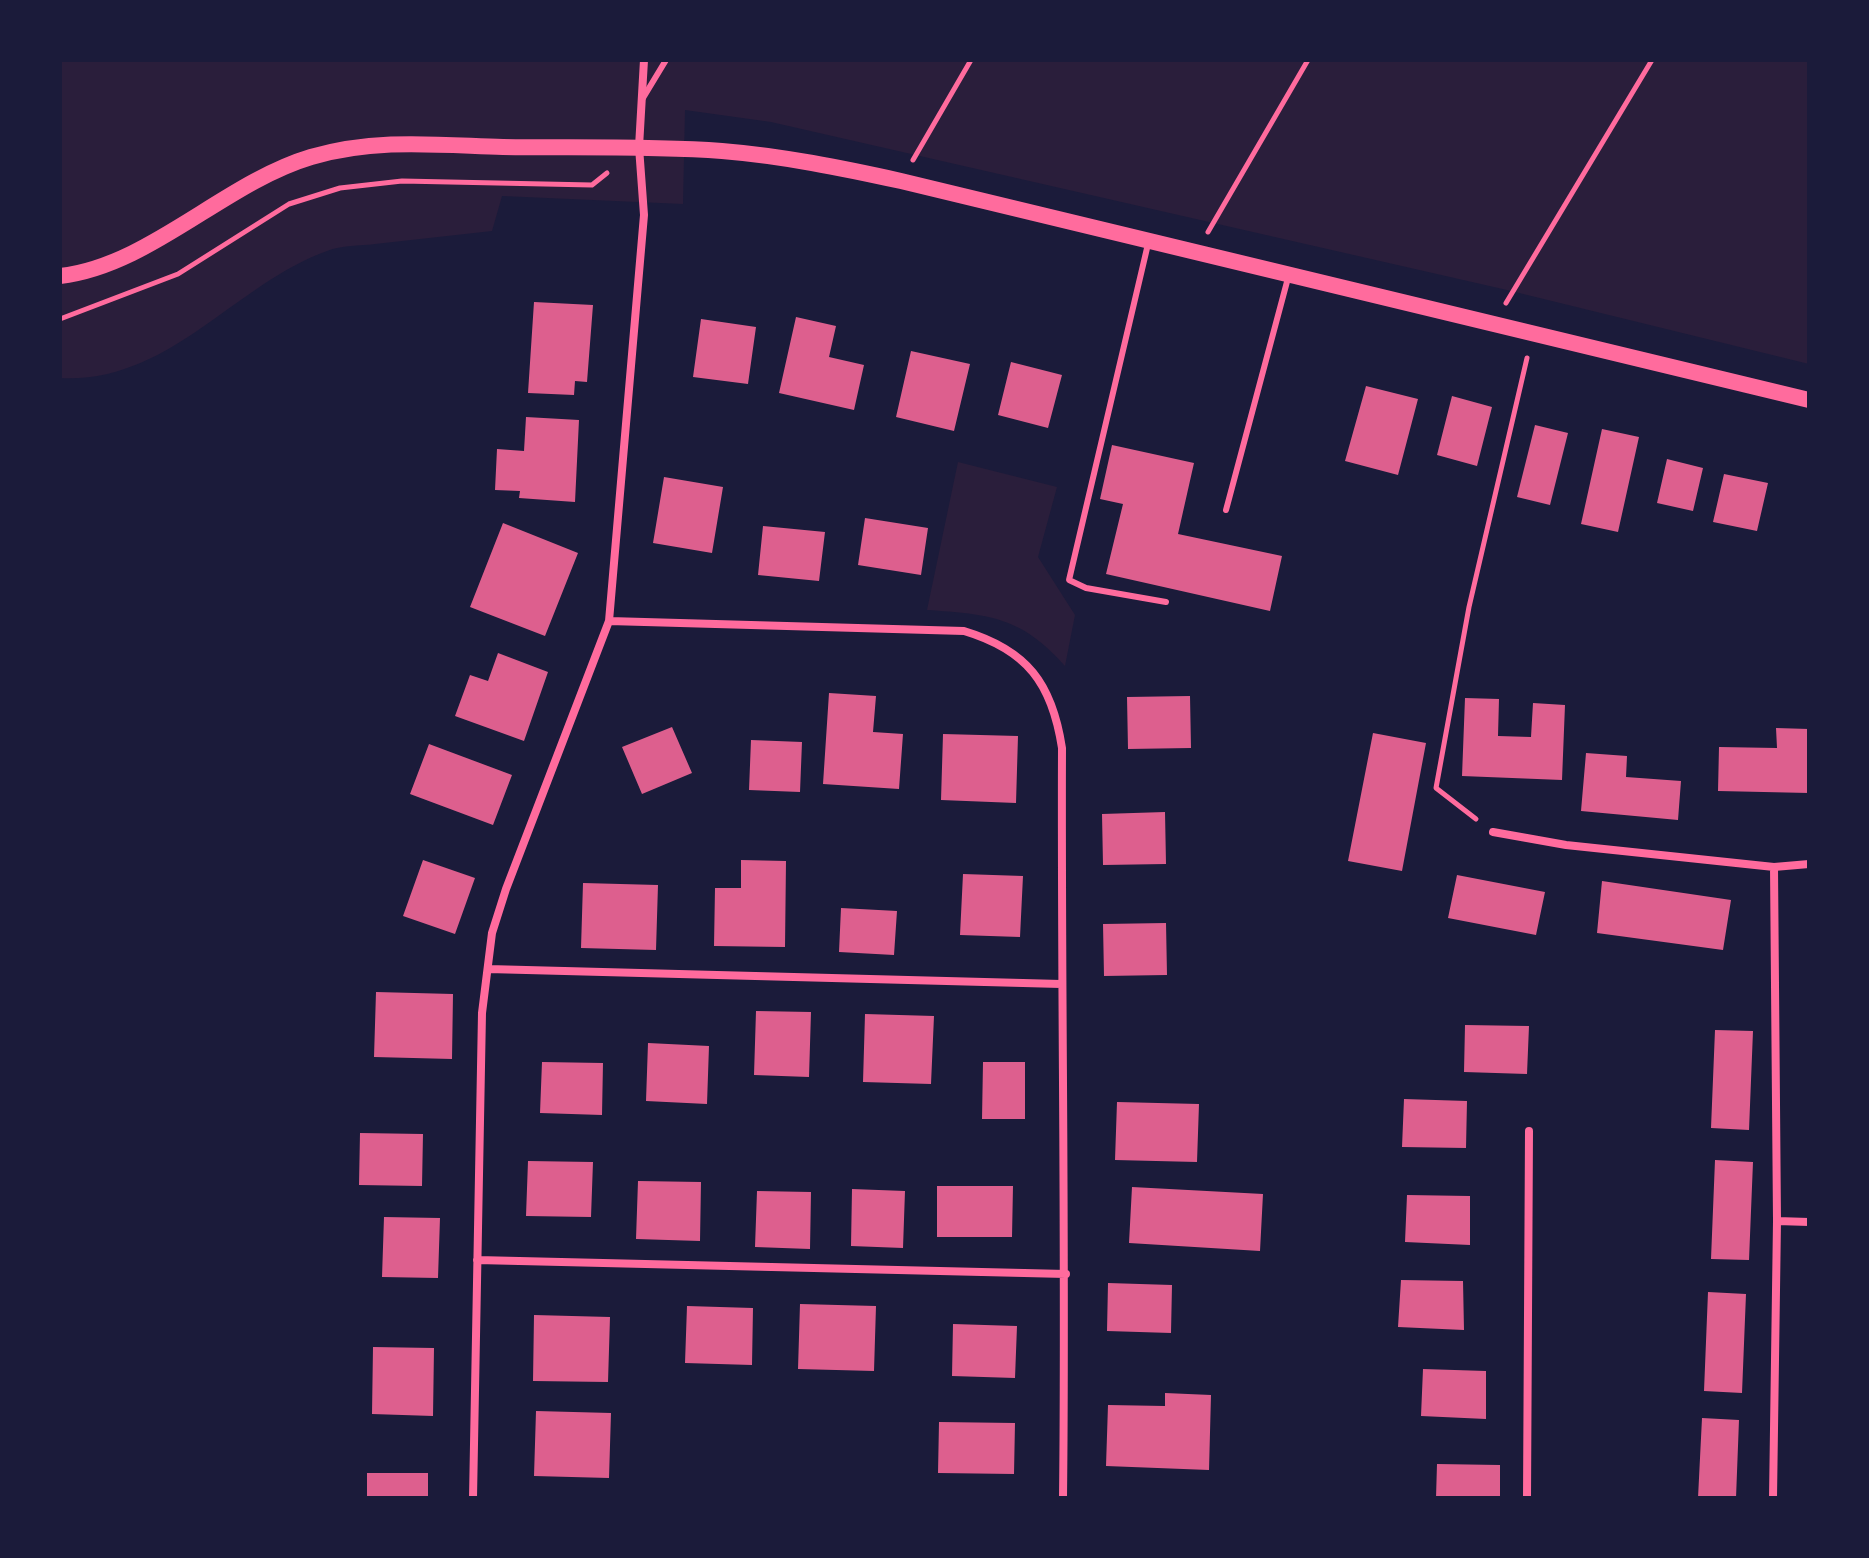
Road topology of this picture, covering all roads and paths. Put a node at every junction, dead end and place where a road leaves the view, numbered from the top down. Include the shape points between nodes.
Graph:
1 (644, 60) edge
2 (666, 60) edge
3 (971, 60) edge
4 (1308, 60) edge
5 (1652, 60) edge
6 (640, 103) junction
7 (639, 147) junction
8 (901, 181) junction
9 (1149, 239) junction
10 (1197, 250) junction
11 (1289, 273) junction
12 (60, 276) edge
13 (60, 319) edge
14 (1494, 324) junction
15 (1533, 333) junction
16 (1809, 400) edge
17 (1226, 510) dead end
18 (1166, 602) dead end
19 (609, 621) junction
20 (1493, 832) joint
21 (1809, 864) edge
22 (1774, 867) junction
23 (488, 969) junction
24 (1061, 984) junction
25 (1529, 1131) dead end
26 (1777, 1221) junction
27 (1809, 1222) edge
28 (477, 1260) junction
29 (1066, 1274) junction
30 (473, 1498) edge
31 (1063, 1498) edge
32 (1527, 1498) edge
33 (1773, 1498) edge

1 - 6 street
2 - 6 lane
3 - 8 path
4 - 10 path
5 - 14 path
6 - 7 street
7 - 8 main road via 809,161
7 - 12 main road via 416,141 340,150 265,176 120,258
7 - 13 path via 592,185 402,181 340,188 289,204 178,274
7 - 19 street via 644,215
8 - 9 main road
9 - 10 main road
9 - 18 lane via 1069,580 1086,588
10 - 11 main road
11 - 14 main road
11 - 17 lane
14 - 15 main road
15 - 16 main road
15 - 20 path via 1469,607 1436,788
19 - 23 street via 506,889
19 - 24 street via 964,631 1015,653 1046,692 1062,748
20 - 22 street
21 - 22 street
22 - 26 street
23 - 24 street
23 - 28 street via 482,1013
24 - 29 street
25 - 32 street
26 - 27 street
26 - 33 street
28 - 29 street
28 - 30 street
29 - 31 street

